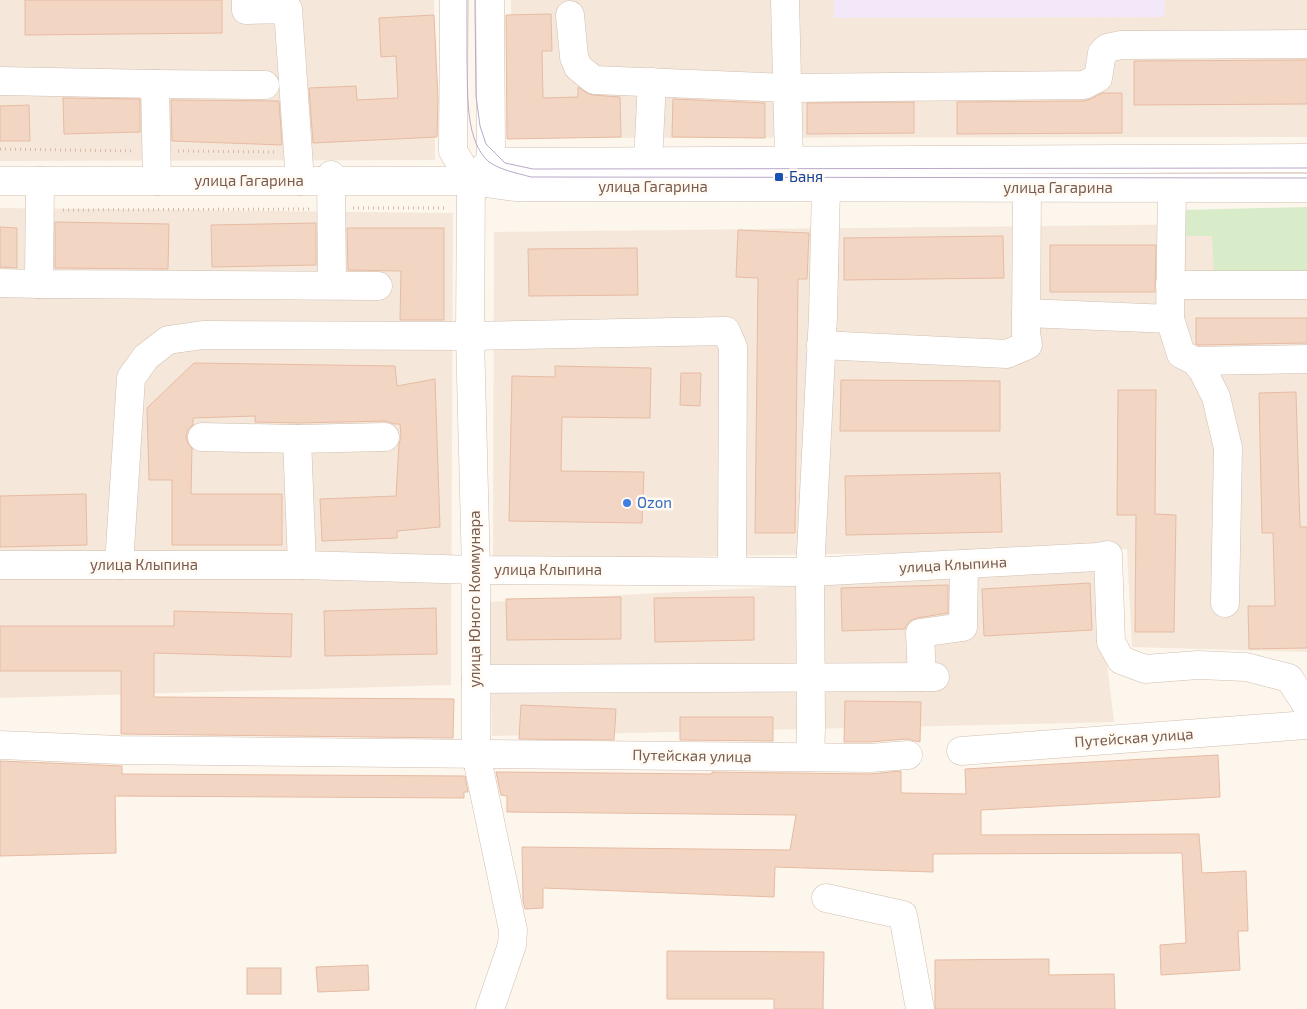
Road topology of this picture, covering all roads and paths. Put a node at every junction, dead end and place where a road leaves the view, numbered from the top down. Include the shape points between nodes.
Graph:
1 (246, 0) edge
2 (454, 0) edge
3 (490, 0) edge
4 (785, 0) edge
5 (570, 15) dead end
6 (1307, 44) edge
7 (0, 81) edge
8 (652, 82) junction
9 (155, 84) junction
10 (265, 85) dead end
11 (788, 88) junction
12 (1307, 158) edge
13 (789, 160) junction
14 (648, 161) junction
15 (490, 162) junction
16 (331, 178) junction
17 (0, 181) edge
18 (40, 181) junction
19 (157, 181) junction
20 (300, 181) junction
21 (470, 181) junction
22 (826, 188) junction
23 (1028, 188) junction
24 (1172, 188) junction
25 (1307, 188) edge
26 (0, 283) edge
27 (39, 284) junction
28 (332, 285) junction
29 (1170, 285) junction
30 (1307, 285) edge
31 (378, 286) dead end
32 (1026, 313) junction
33 (1170, 319) junction
34 (470, 336) junction
35 (822, 344) junction
36 (1307, 359) edge
37 (1195, 361) junction
38 (202, 436) dead end
39 (385, 437) dead end
40 (297, 439) junction
41 (964, 564) junction
42 (0, 565) edge
43 (119, 565) junction
44 (302, 565) junction
45 (476, 570) junction
46 (732, 571) junction
47 (810, 572) junction
48 (1225, 603) dead end
49 (810, 678) junction
50 (476, 679) junction
51 (1307, 706) edge
52 (1307, 725) edge
53 (0, 745) edge
54 (961, 751) dead end
55 (476, 754) junction
56 (908, 755) dead end
57 (810, 757) junction
58 (826, 898) dead end
59 (490, 1009) edge
60 (920, 1009) edge

1 - 20 street via 246,10 288,9
2 - 21 street, улица Юного Коммунара via 453,150
3 - 15 street
4 - 11 street
5 - 8 street via 578,67 594,80
6 - 11 street via 1121,45 1107,48 1102,53 1098,78 1084,85
7 - 9 street
8 - 11 street
8 - 14 street
9 - 10 street
9 - 19 street
11 - 13 street
12 - 13 street, улица Гагарина
13 - 14 street, улица Гагарина
14 - 15 street, улица Гагарина
15 - 21 street
16 - 20 street, улица Гагарина
16 - 21 street, улица Гагарина
16 - 28 street
17 - 18 street, улица Гагарина
18 - 19 street, улица Гагарина
18 - 27 street
19 - 20 street, улица Гагарина
21 - 22 street, улица Гагарина via 516,187
21 - 34 street, улица Юного Коммунара
22 - 23 street, улица Гагарина
22 - 35 street
23 - 24 street, улица Гагарина
23 - 32 street
24 - 25 street, улица Гагарина
24 - 29 street
26 - 27 street
27 - 28 street
28 - 31 street
29 - 30 street
29 - 33 street
32 - 33 street
32 - 35 street via 1028,345 1007,354
33 - 37 street via 1181,354
34 - 43 street via 202,335 168,340 146,357 131,378
34 - 45 street, улица Юного Коммунара
34 - 46 street via 726,331 734,347
35 - 47 street
36 - 37 street
37 - 48 street via 1216,397 1228,448
38 - 40 street
39 - 40 street
40 - 44 street
41 - 47 street, улица Клыпина
41 - 49 street via 963,627 920,633 928,677
41 - 51 street, улица Клыпина via 1108,555 1111,642 1121,660 1145,669 1198,664 1246,667 1289,678
42 - 43 street, улица Клыпина
43 - 44 street, улица Клыпина
44 - 45 street, улица Клыпина
45 - 46 street, улица Клыпина
45 - 50 street, улица Юного Коммунара
46 - 47 street, улица Клыпина
47 - 49 street
49 - 50 street
49 - 57 street
50 - 55 street, улица Юного Коммунара
52 - 54 street, Путейская улица
53 - 55 street, Путейская улица via 120,750
55 - 57 street, Путейская улица
55 - 59 street, улица Юного Коммунара via 513,930 512,945
56 - 57 street, Путейская улица
58 - 60 street via 903,915

